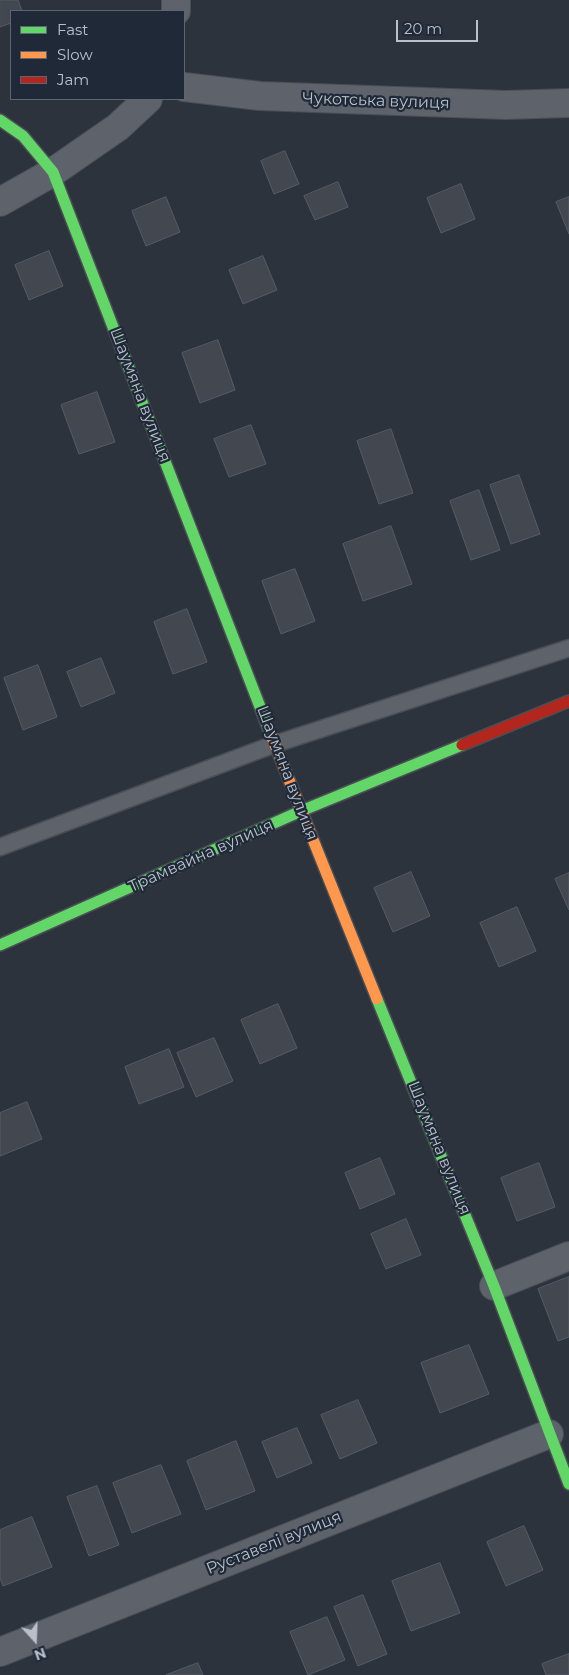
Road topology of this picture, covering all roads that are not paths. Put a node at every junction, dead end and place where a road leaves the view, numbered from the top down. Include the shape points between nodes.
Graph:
1 (185, 87) edge
2 (147, 100) edge
3 (569, 104) edge
4 (0, 120) edge
5 (54, 172) junction
6 (0, 202) edge
7 (569, 648) edge
8 (569, 701) edge
9 (275, 744) junction
10 (301, 811) junction
11 (0, 847) edge
12 (0, 945) edge
13 (569, 1256) edge
14 (494, 1286) junction
15 (549, 1434) junction
16 (569, 1484) edge
17 (0, 1652) edge

1 - 3 street, Чукотська вулиця via 260,96 506,105
2 - 5 street via 118,128
4 - 5 street, Шаумяна вулиця via 24,136
5 - 6 street
5 - 9 street, Шаумяна вулиця
7 - 9 lane
8 - 10 street, Трамвайна вулиця
9 - 10 street, Шаумяна вулиця
9 - 11 lane
10 - 12 street, Трамвайна вулиця
10 - 14 street, Шаумяна вулиця
13 - 14 street
14 - 15 street, Шаумяна вулиця
15 - 16 street, Шаумяна вулиця
15 - 17 street, Руставелі вулиця

